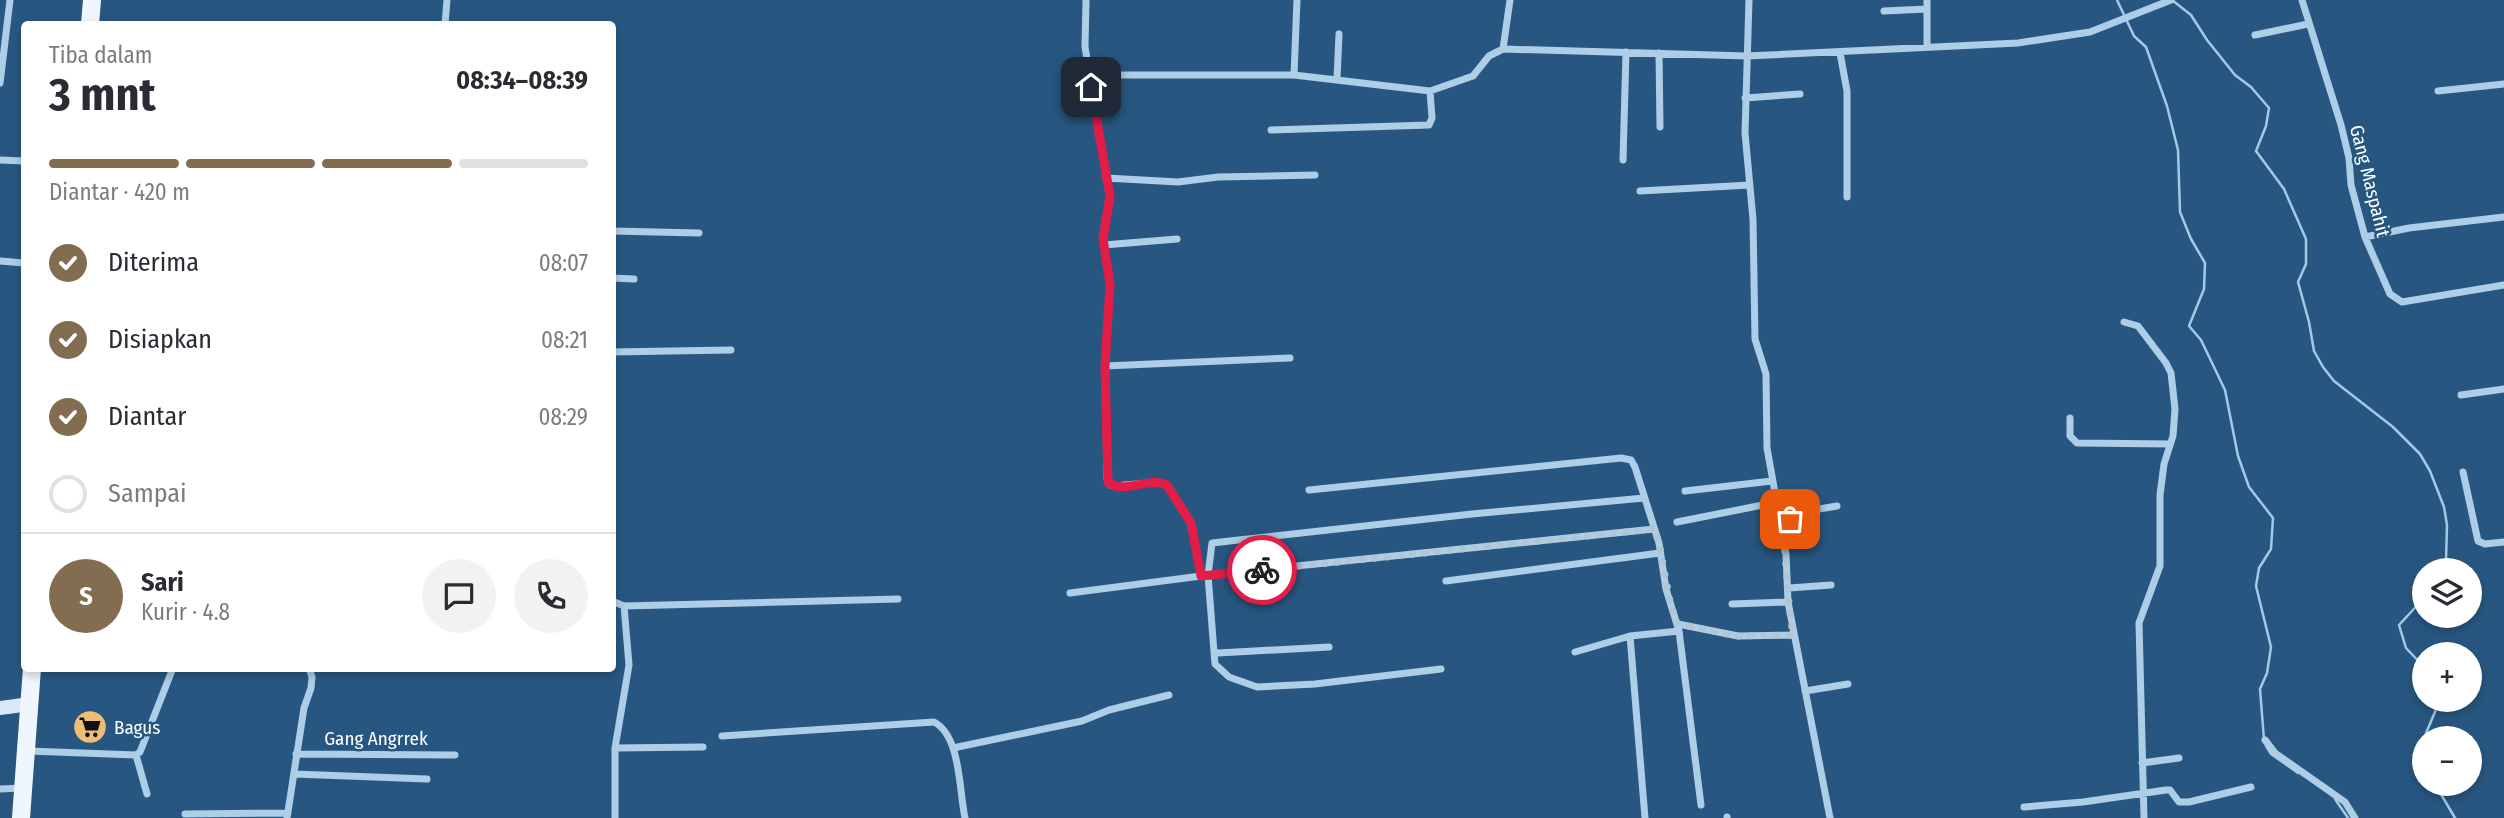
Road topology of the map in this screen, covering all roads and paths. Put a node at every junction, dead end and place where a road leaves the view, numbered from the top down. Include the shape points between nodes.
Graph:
1 (10, 0) edge
2 (92, 0) edge
3 (447, 0) edge
4 (1086, 0) edge
5 (1297, 0) edge
6 (1510, 0) edge
7 (1749, 0) edge
8 (1927, 0) edge
9 (2171, 0) edge
10 (2302, 0) edge
11 (1927, 9) junction
12 (1884, 11) dead end
13 (4, 20) edge
14 (90, 21) edge
15 (445, 21) edge
16 (2308, 24) junction
17 (1339, 34) dead end
18 (2255, 35) dead end
19 (1927, 46) junction
20 (1503, 49) junction
21 (1626, 52) junction
22 (1659, 53) junction
23 (1840, 53) junction
24 (1747, 56) junction
25 (1, 68) edge
26 (1088, 75) junction
27 (1294, 75) junction
28 (1337, 79) junction
29 (0, 83) edge
30 (2504, 84) edge
31 (1430, 91) junction
32 (2438, 92) dead end
33 (1800, 94) dead end
34 (1745, 98) junction
35 (1660, 127) dead end
36 (1270, 130) dead end
37 (0, 160) edge
38 (1623, 160) dead end
39 (21, 161) edge
40 (1315, 175) dead end
41 (1106, 178) junction
42 (1750, 185) junction
43 (1640, 191) dead end
44 (1847, 197) dead end
45 (2504, 217) edge
46 (616, 231) edge
47 (699, 233) dead end
48 (2365, 237) junction
49 (1177, 239) dead end
50 (1104, 245) junction
51 (0, 261) edge
52 (21, 263) edge
53 (616, 278) edge
54 (634, 279) dead end
55 (2504, 285) edge
56 (2124, 322) dead end
57 (731, 351) dead end
58 (616, 352) edge
59 (1290, 358) dead end
60 (1105, 366) junction
61 (2504, 389) edge
62 (2461, 396) dead end
63 (2070, 418) dead end
64 (2170, 444) junction
65 (2463, 472) dead end
66 (1772, 481) junction
67 (1309, 490) dead end
68 (1685, 491) dead end
69 (1644, 498) junction
70 (1778, 502) junction
71 (1836, 506) dead end
72 (1677, 522) dead end
73 (1781, 522) junction
74 (1654, 529) junction
75 (2504, 542) edge
76 (1660, 554) junction
77 (1205, 575) junction
78 (1446, 581) dead end
79 (1831, 585) dead end
80 (1789, 588) junction
81 (1070, 593) dead end
82 (898, 599) dead end
83 (1788, 602) junction
84 (616, 603) edge
85 (1732, 604) dead end
86 (624, 606) junction
87 (1679, 628) junction
88 (1793, 635) junction
89 (1630, 636) junction
90 (1329, 647) dead end
91 (1214, 652) junction
92 (1574, 652) dead end
93 (1441, 669) dead end
94 (32, 672) edge
95 (171, 672) edge
96 (310, 672) edge
97 (1849, 684) dead end
98 (1805, 691) junction
99 (1169, 695) dead end
100 (30, 704) junction
101 (0, 708) edge
102 (722, 736) dead end
103 (2264, 740) dead end
104 (703, 747) dead end
105 (615, 748) junction
106 (953, 748) junction
107 (26, 751) junction
108 (296, 754) junction
109 (136, 755) junction
110 (455, 755) dead end
111 (2179, 758) dead end
112 (2142, 762) junction
113 (294, 774) junction
114 (427, 779) dead end
115 (2251, 787) dead end
116 (23, 788) junction
117 (0, 789) edge
118 (2143, 793) junction
119 (147, 794) dead end
120 (1701, 805) dead end
121 (2024, 807) dead end
122 (185, 814) dead end
123 (288, 816) edge
124 (21, 818) edge
125 (615, 818) edge
126 (965, 818) edge
127 (1644, 818) edge
128 (1830, 818) edge
129 (2144, 818) edge
130 (2355, 818) edge

1 - 13 street
2 - 14 main road
3 - 15 street
4 - 26 street
5 - 27 street
6 - 20 street
7 - 24 street
8 - 11 street
9 - 19 street via 2090,32 2060,38
10 - 16 street, Gang Maspahit
11 - 12 street
11 - 19 street
13 - 25 street
16 - 18 street
16 - 48 street, Gang Maspahit via 2341,125
17 - 28 street
19 - 23 street
20 - 21 street
20 - 31 street via 1489,56 1473,76
21 - 22 street
21 - 38 street
22 - 24 street
22 - 35 street
23 - 24 street
23 - 44 street via 1849,127
24 - 34 street
25 - 29 street
26 - 27 street
26 - 41 street
27 - 28 street
28 - 31 street
30 - 32 street
31 - 36 street via 1429,125
33 - 34 street
34 - 42 street
37 - 39 street
40 - 41 street via 1178,182
41 - 50 street via 1110,196
42 - 43 street
42 - 66 street via 1754,322 1766,374
45 - 48 street
46 - 47 street
48 - 55 street, Gang Maspahit via 2390,294 2402,302
49 - 50 street
50 - 60 street via 1110,284
51 - 52 street
53 - 54 street
56 - 64 street via 2138,326 2171,373 2175,409
57 - 58 street
59 - 60 street
60 - 77 street via 1108,482 1115,486 1167,485 1191,523
61 - 62 street
63 - 64 street via 2070,436 2077,443
64 - 112 street via 2160,495 2160,564 2138,623
65 - 75 street via 2479,543
66 - 68 street
66 - 70 street
67 - 69 street via 1626,458 1635,467
69 - 74 street
69 - 77 street via 1216,541 1210,547
70 - 72 street
70 - 73 street
71 - 73 street
73 - 80 street
74 - 76 street
74 - 77 street
76 - 78 street
76 - 87 street
77 - 81 street
77 - 91 street
79 - 80 street
80 - 83 street
82 - 86 street
83 - 85 street
83 - 88 street
84 - 86 street
86 - 105 street via 629,665
87 - 88 street via 1738,636
87 - 89 street
87 - 120 street
88 - 98 street
89 - 92 street
89 - 127 street
90 - 91 street
91 - 93 street via 1216,663 1228,677 1258,687
94 - 100 main road
95 - 109 street
96 - 108 street
97 - 98 street
98 - 128 street
99 - 106 street via 1082,721
100 - 101 street
100 - 107 main road
102 - 106 street via 934,722 943,727
103 - 130 street via 2275,753 2346,802
104 - 105 street
105 - 125 street
106 - 126 street
107 - 109 street
107 - 116 main road
108 - 110 street, Gang Angrrek
108 - 113 street
109 - 119 street
111 - 112 street
112 - 118 street
113 - 114 street
113 - 123 street
115 - 118 street via 2183,803 2170,790
116 - 117 street
116 - 124 main road
118 - 121 street
118 - 129 street
122 - 123 street

